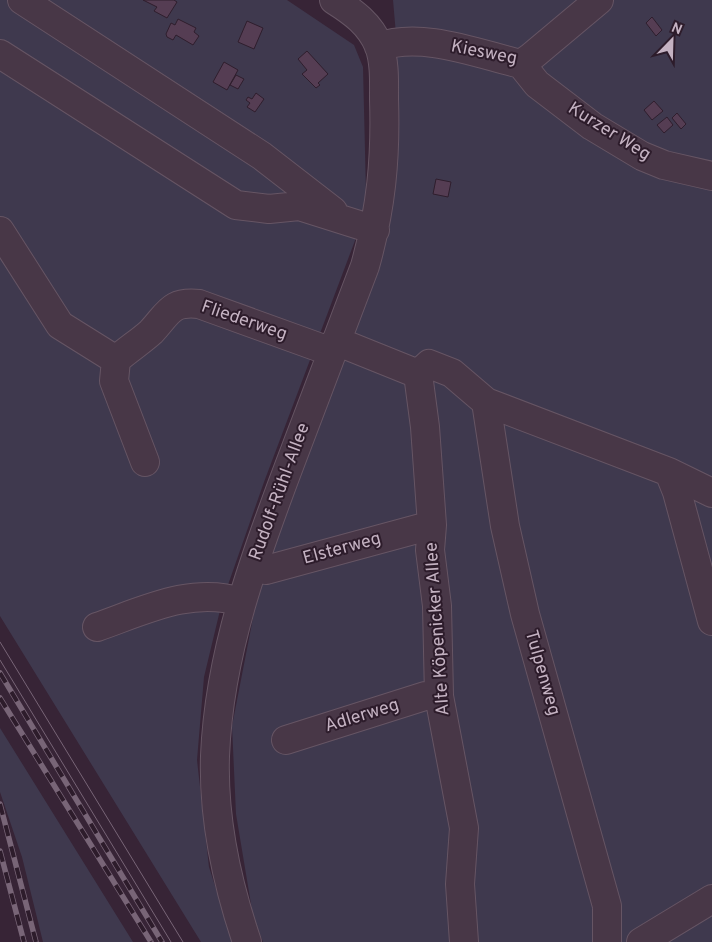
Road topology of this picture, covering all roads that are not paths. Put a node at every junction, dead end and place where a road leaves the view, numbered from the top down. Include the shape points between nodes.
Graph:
1 (22, 0) edge
2 (334, 0) edge
3 (599, 0) edge
4 (379, 47) junction
5 (0, 54) edge
6 (521, 64) junction
7 (712, 176) edge
8 (344, 219) junction
9 (375, 230) junction
10 (0, 231) edge
11 (334, 346) junction
12 (116, 360) junction
13 (418, 374) junction
14 (486, 402) junction
15 (144, 462) dead end
16 (670, 472) junction
17 (712, 493) edge
18 (432, 525) junction
19 (253, 567) junction
20 (241, 602) junction
21 (712, 621) edge
22 (97, 627) dead end
23 (438, 696) junction
24 (286, 740) dead end
25 (712, 899) edge
26 (247, 942) edge
27 (464, 942) edge
28 (608, 942) edge
29 (641, 942) edge

1 - 8 street via 262,156
2 - 4 street via 360,18
3 - 6 street, Kiesweg
4 - 6 street, Kiesweg via 396,41 427,42
4 - 9 street, Rudolf-Rühl-Allee via 385,146
5 - 8 street via 236,205 269,209 299,206
6 - 7 street, Kurzer Weg via 537,84 592,126 642,156 664,165
8 - 9 street
9 - 11 street, Rudolf-Rühl-Allee via 365,266
10 - 12 street via 60,325
11 - 12 street, Fliederweg via 184,302 170,308 150,332
11 - 13 street, Fliederweg
11 - 19 street, Rudolf-Rühl-Allee
12 - 15 street via 114,380
13 - 14 street via 429,364 452,372
13 - 18 street, Alte Köpenicker Allee
14 - 16 street
14 - 28 street, Tulpenweg via 504,526 525,614 607,906
16 - 17 street
16 - 21 street
18 - 19 street, Elsterweg via 266,570
18 - 23 street, Alte Köpenicker Allee via 430,550 437,606
19 - 20 street, Rudolf-Rühl-Allee
20 - 22 street via 227,598 193,597 168,602
20 - 26 street, Rudolf-Rühl-Allee via 222,687 215,757 218,814 227,869
23 - 24 street, Adlerweg via 426,696
23 - 27 street, Alte Köpenicker Allee via 464,828 460,884
25 - 29 street

